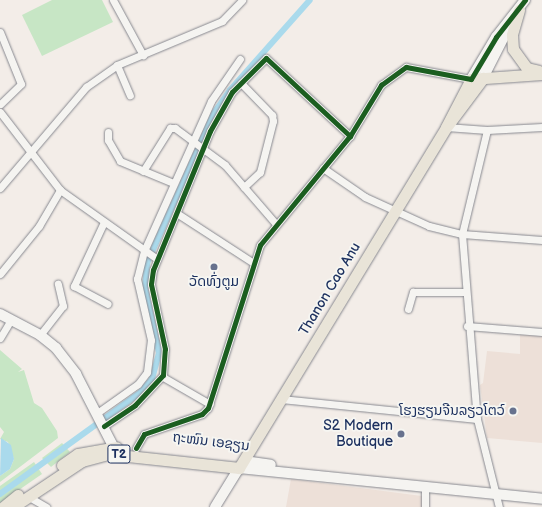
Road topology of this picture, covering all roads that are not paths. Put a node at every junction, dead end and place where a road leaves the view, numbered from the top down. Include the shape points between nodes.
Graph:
1 (113, 0) edge
2 (242, 0) edge
3 (525, 0) edge
4 (516, 15) junction
5 (0, 32) edge
6 (143, 55) junction
7 (240, 58) dead end
8 (117, 65) junction
9 (542, 71) edge
10 (542, 74) edge
11 (483, 78) junction
12 (471, 79) junction
13 (241, 83) junction
14 (130, 95) dead end
15 (0, 104) edge
16 (0, 112) edge
17 (542, 126) edge
18 (446, 127) junction
19 (487, 130) junction
20 (108, 132) dead end
21 (350, 136) junction
22 (198, 143) junction
23 (31, 155) junction
24 (324, 168) junction
25 (143, 171) junction
26 (173, 183) junction
27 (244, 187) junction
28 (0, 188) edge
29 (60, 190) junction
30 (394, 211) junction
31 (178, 214) junction
32 (104, 222) junction
33 (276, 224) junction
34 (462, 234) junction
35 (542, 240) edge
36 (144, 252) junction
37 (157, 259) junction
38 (252, 262) junction
39 (0, 274) edge
40 (58, 284) dead end
41 (465, 292) junction
42 (108, 304) dead end
43 (408, 309) dead end
44 (0, 314) edge
45 (11, 320) junction
46 (467, 326) junction
47 (542, 332) edge
48 (40, 335) junction
49 (0, 338) edge
50 (162, 377) junction
51 (281, 399) junction
52 (210, 404) junction
53 (477, 419) junction
54 (100, 420) junction
55 (113, 446) junction
56 (136, 448) junction
57 (242, 465) junction
58 (425, 489) junction
59 (494, 493) junction
60 (29, 497) junction
61 (542, 499) edge
62 (3, 507) edge
63 (13, 507) edge
64 (46, 507) edge
65 (215, 507) edge
66 (425, 507) edge
67 (499, 507) edge

1 - 6 street
2 - 6 street via 222,22
3 - 4 street, Thanon Cao Anu
4 - 9 main road via 512,35 513,49 527,68
4 - 11 street, Thanon Cao Anu
4 - 12 street, Thanon Cao Anu via 496,37
5 - 15 street via 21,84
6 - 8 street
7 - 22 street via 210,101
8 - 14 street
8 - 23 street via 86,87
10 - 11 main road
11 - 12 main road
11 - 18 main road, Thanon Cao Anu via 461,112
12 - 18 main road, Thanon Cao Anu
12 - 21 street via 401,68 381,85
13 - 21 street via 266,58
13 - 22 street
13 - 27 street via 272,115 273,121 260,172
16 - 23 street
17 - 19 street
18 - 19 street
18 - 30 main road, Thanon Cao Anu
19 - 34 street
20 - 25 street via 119,160
21 - 24 street
22 - 25 street via 170,128
22 - 26 street
22 - 27 street
22 - 31 street
23 - 28 street
23 - 29 street
24 - 30 street
24 - 33 street
25 - 26 street
26 - 36 street
27 - 33 street
29 - 32 street
29 - 39 street via 39,226
30 - 34 street via 429,226
30 - 51 main road, Thanon Cao Anu
31 - 37 street
31 - 38 street
32 - 36 street
32 - 42 street via 74,285
33 - 38 street
34 - 35 street
34 - 41 street
36 - 37 street
36 - 54 street via 137,279 151,340 150,365 138,384
37 - 50 street via 151,284 164,349
38 - 52 street
40 - 48 street via 63,306
41 - 43 street via 413,292
41 - 46 street
44 - 45 street
45 - 48 street
45 - 49 street
46 - 47 street
46 - 53 street
48 - 54 street via 50,342 76,374
50 - 52 street
50 - 54 street via 135,405
51 - 53 street
51 - 57 main road, Thanon Cao Anu
52 - 56 street via 202,414 144,434
53 - 59 street
54 - 55 street
55 - 56 main road, ຖະໜົນ ເອຊຽນ / T2
55 - 62 main road, ຖະໜົນ ເອຊຽນ / T2 via 78,454
56 - 57 main road, ຖະໜົນ ເອຊຽນ / T2
57 - 58 street, ຖະໜົນ ເອຊຽນ / T2
57 - 60 main road, ຖະໜົນ ເອຊຽນ / T2 via 109,454 82,460
57 - 65 street
58 - 59 street, ຖະໜົນ ເອຊຽນ / T2
58 - 66 street
59 - 61 street, ຖະໜົນ ເອຊຽນ / T2
59 - 67 street
60 - 63 main road, ຖະໜົນ ເອຊຽນ / T2
60 - 64 street

